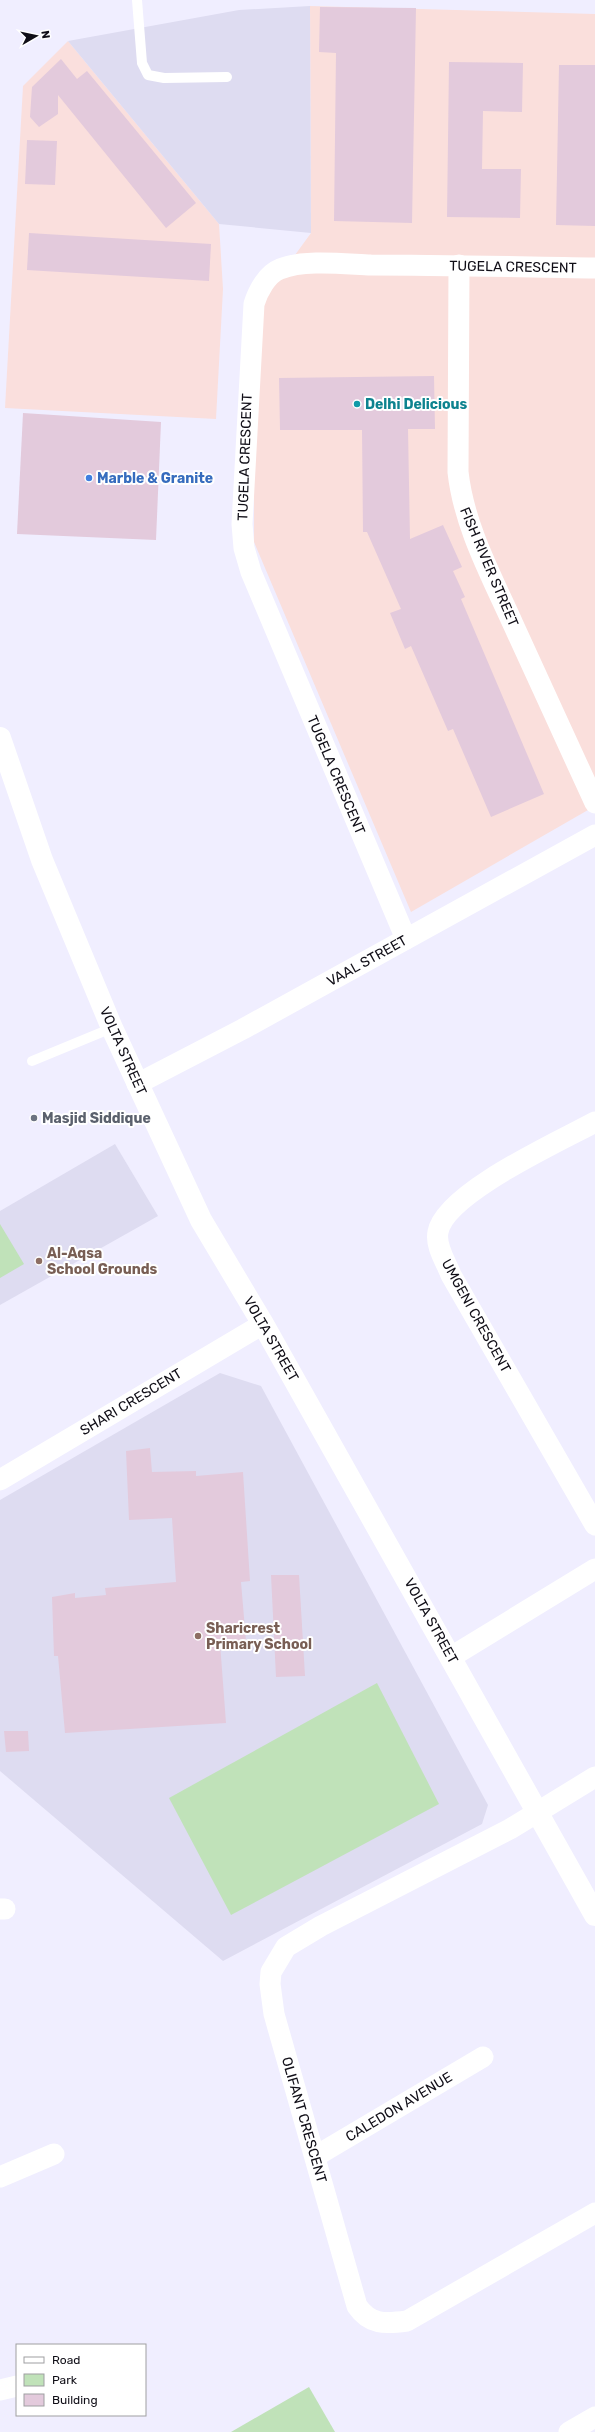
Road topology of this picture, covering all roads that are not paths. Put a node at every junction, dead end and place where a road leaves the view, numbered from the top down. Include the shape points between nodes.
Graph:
1 (137, 0) edge
2 (227, 77) dead end
3 (459, 265) junction
4 (595, 268) edge
5 (0, 738) edge
6 (595, 803) edge
7 (595, 835) edge
8 (406, 939) junction
9 (112, 1028) junction
10 (32, 1061) dead end
11 (137, 1084) junction
12 (595, 1122) edge
13 (263, 1324) junction
14 (0, 1480) edge
15 (595, 1525) edge
16 (595, 1569) edge
17 (451, 1657) junction
18 (595, 1777) edge
19 (537, 1811) junction
20 (595, 1915) edge
21 (483, 2057) dead end
22 (54, 2154) dead end
23 (316, 2156) junction
24 (0, 2177) edge
25 (595, 2213) edge
26 (16, 2386) edge
27 (0, 2390) edge
28 (595, 2417) edge
29 (569, 2432) edge

1 - 2 lane via 142,63 148,76
3 - 4 street, TUGELA CRESCENT
3 - 6 street, FISH RIVER STREET via 460,498 495,584
3 - 8 street, TUGELA CRESCENT via 289,266 278,270 267,280 258,290 254,304 242,509 244,548 334,771
5 - 9 street, VOLTA STREET via 42,860
7 - 8 street, VAAL STREET
8 - 11 street, VAAL STREET
9 - 10 lane
9 - 11 street, VOLTA STREET
11 - 13 street, VOLTA STREET via 201,1220
12 - 15 street, UMGENI CRESCENT via 471,1192 445,1216 438,1232 438,1245 451,1275
13 - 14 street, SHARI CRESCENT
13 - 17 street, VOLTA STREET
16 - 17 street
17 - 19 street, VOLTA STREET
18 - 19 street, OLIFANT CRESCENT
19 - 20 street, VOLTA STREET
19 - 23 street, OLIFANT CRESCENT via 510,1828 321,1926 286,1947 275,1964 270,1984 274,2014
21 - 23 street, CALEDON AVENUE
22 - 24 street
23 - 25 street, OLIFANT CRESCENT via 357,2306 365,2317 390,2324 407,2321
26 - 27 street
28 - 29 street

